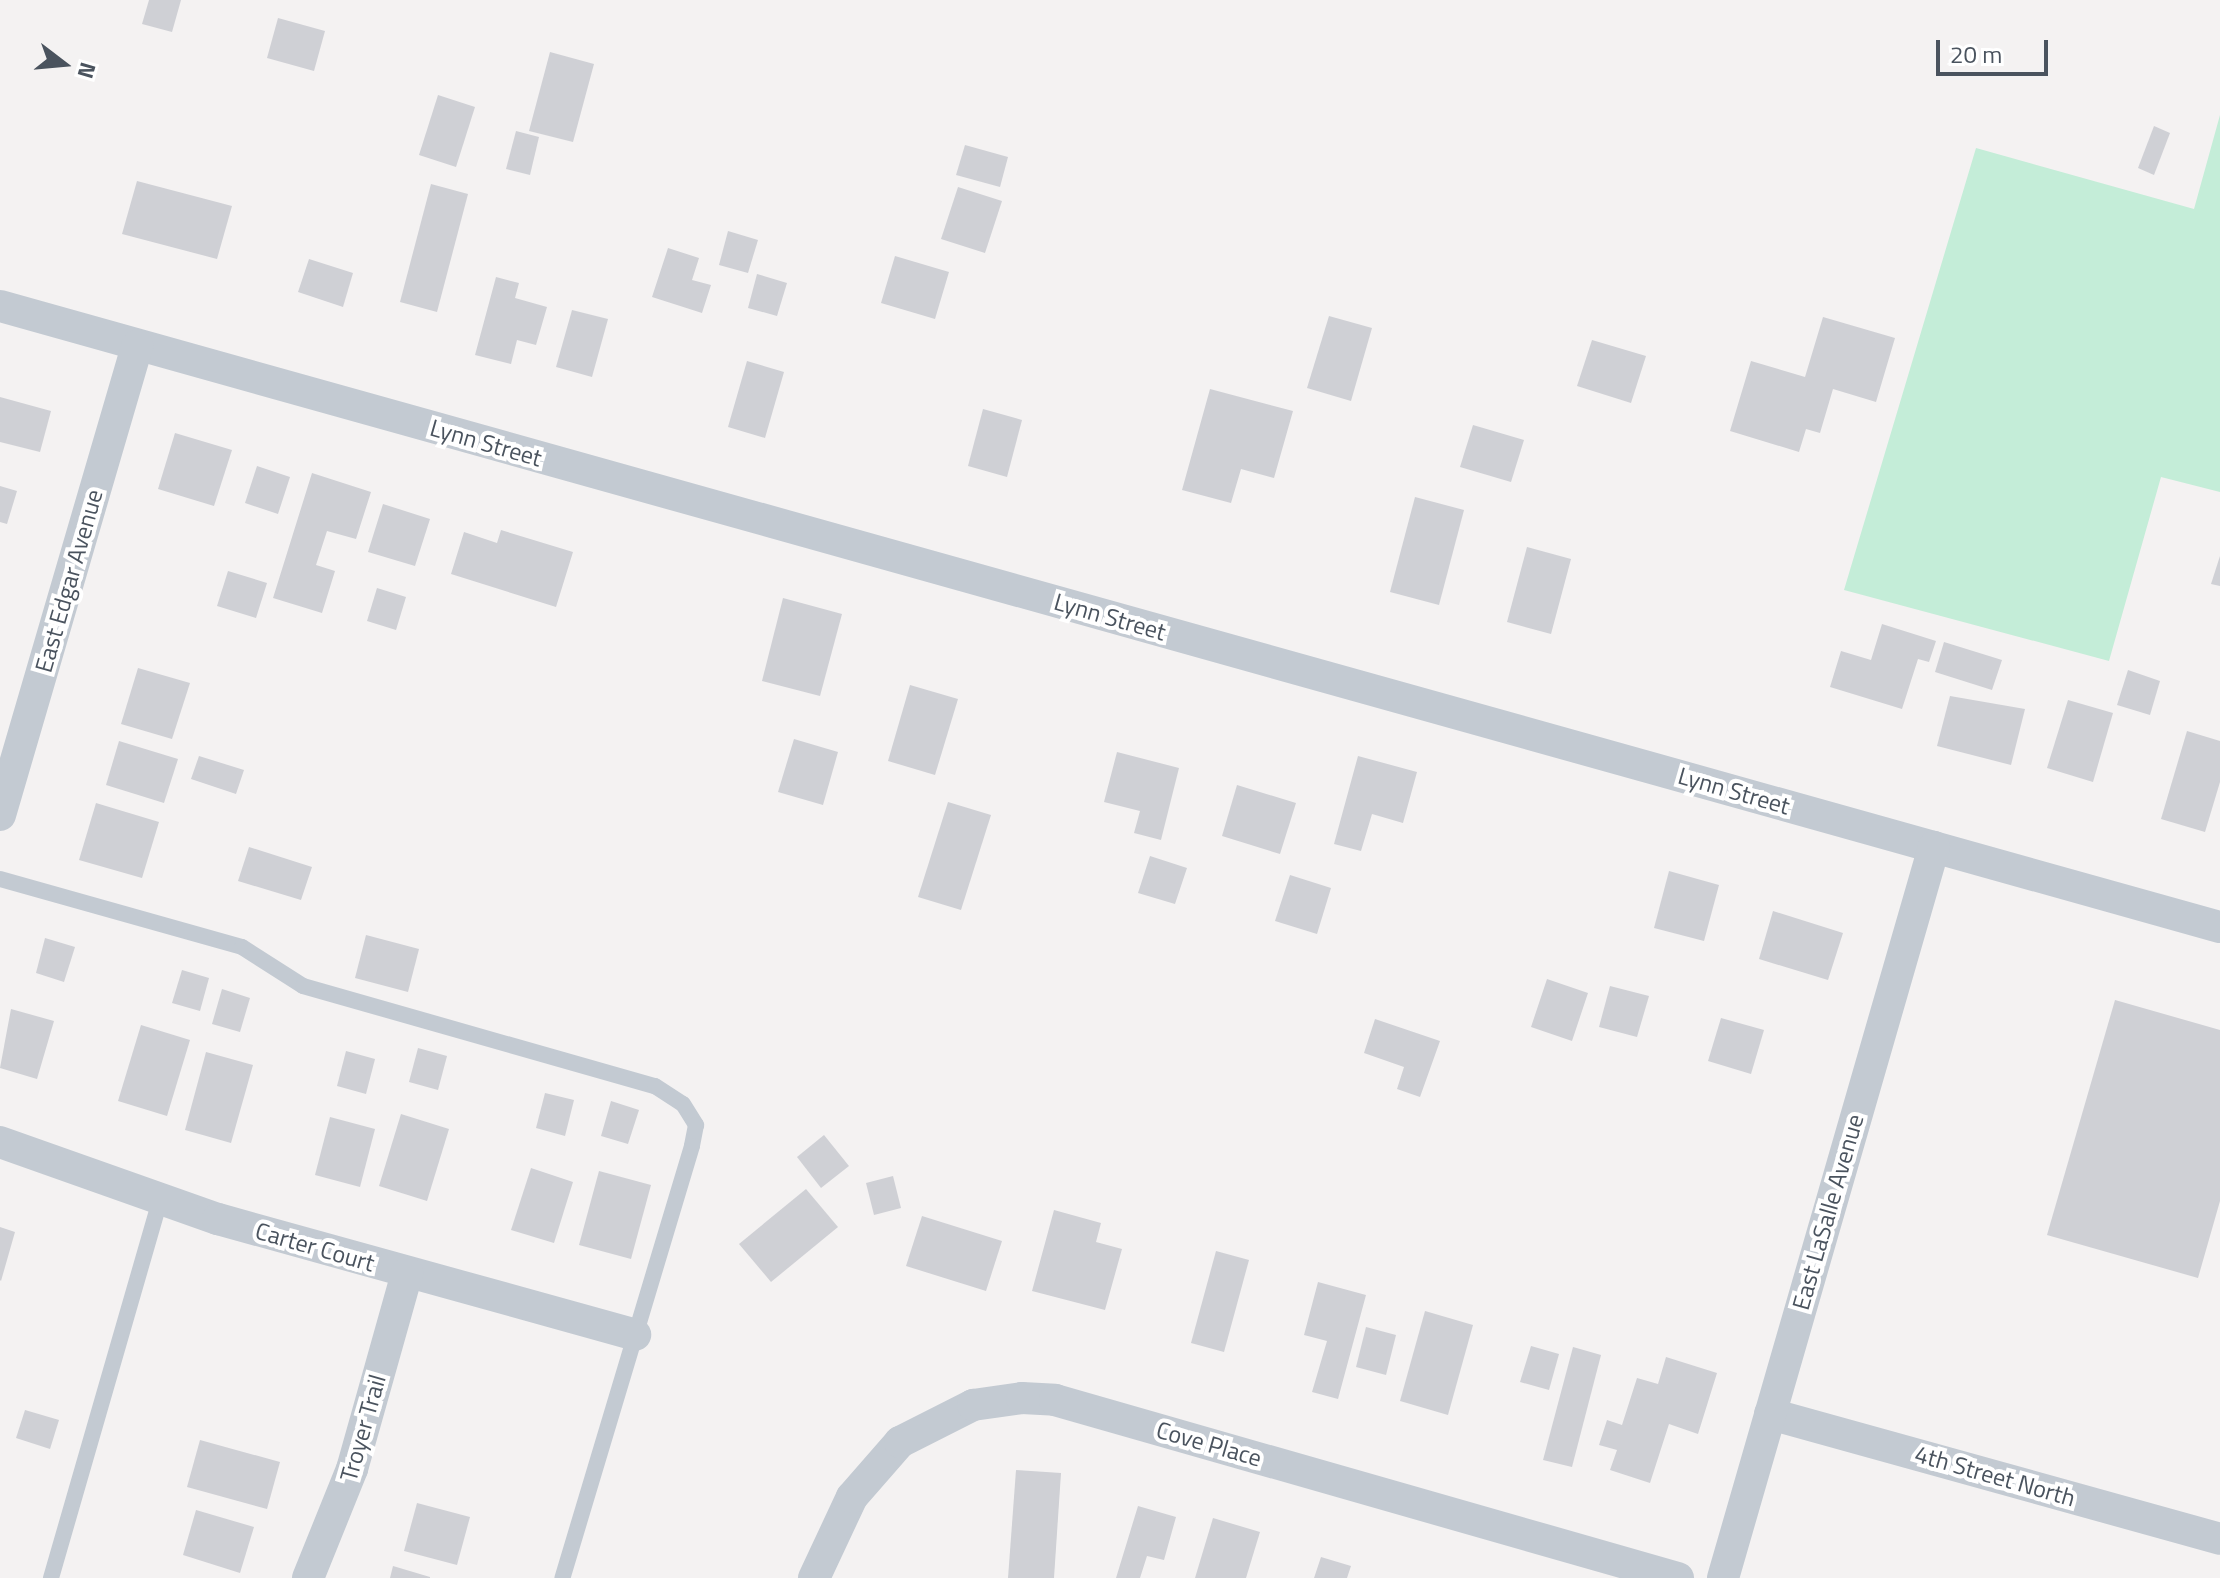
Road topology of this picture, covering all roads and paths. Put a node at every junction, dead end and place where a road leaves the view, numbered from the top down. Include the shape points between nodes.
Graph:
1 (0, 306) edge
2 (137, 346) junction
3 (0, 815) edge
4 (1934, 847) junction
5 (0, 879) edge
6 (2220, 927) edge
7 (0, 1142) edge
8 (161, 1198) junction
9 (407, 1273) junction
10 (635, 1335) junction
11 (1770, 1414) junction
12 (2220, 1539) edge
13 (51, 1578) edge
14 (308, 1578) edge
15 (562, 1578) edge
16 (814, 1578) edge
17 (1678, 1578) edge
18 (1723, 1578) edge

1 - 2 street, Lynn Street
2 - 3 street, East Edgar Avenue
2 - 4 street, Lynn Street
4 - 6 street, Lynn Street
4 - 11 street, East LaSalle Avenue
5 - 10 lane via 242,947 303,986 655,1086 683,1104 696,1125 692,1146
7 - 8 street, Carter Court
8 - 9 street, Carter Court
8 - 13 lane
9 - 10 street, Carter Court
9 - 14 street, Troyer Trail via 352,1469
10 - 15 lane
11 - 12 street, 4th Street North
11 - 18 street, East LaSalle Avenue
16 - 17 street, Cove Place via 852,1497 900,1442 973,1405 1022,1398 1055,1400

